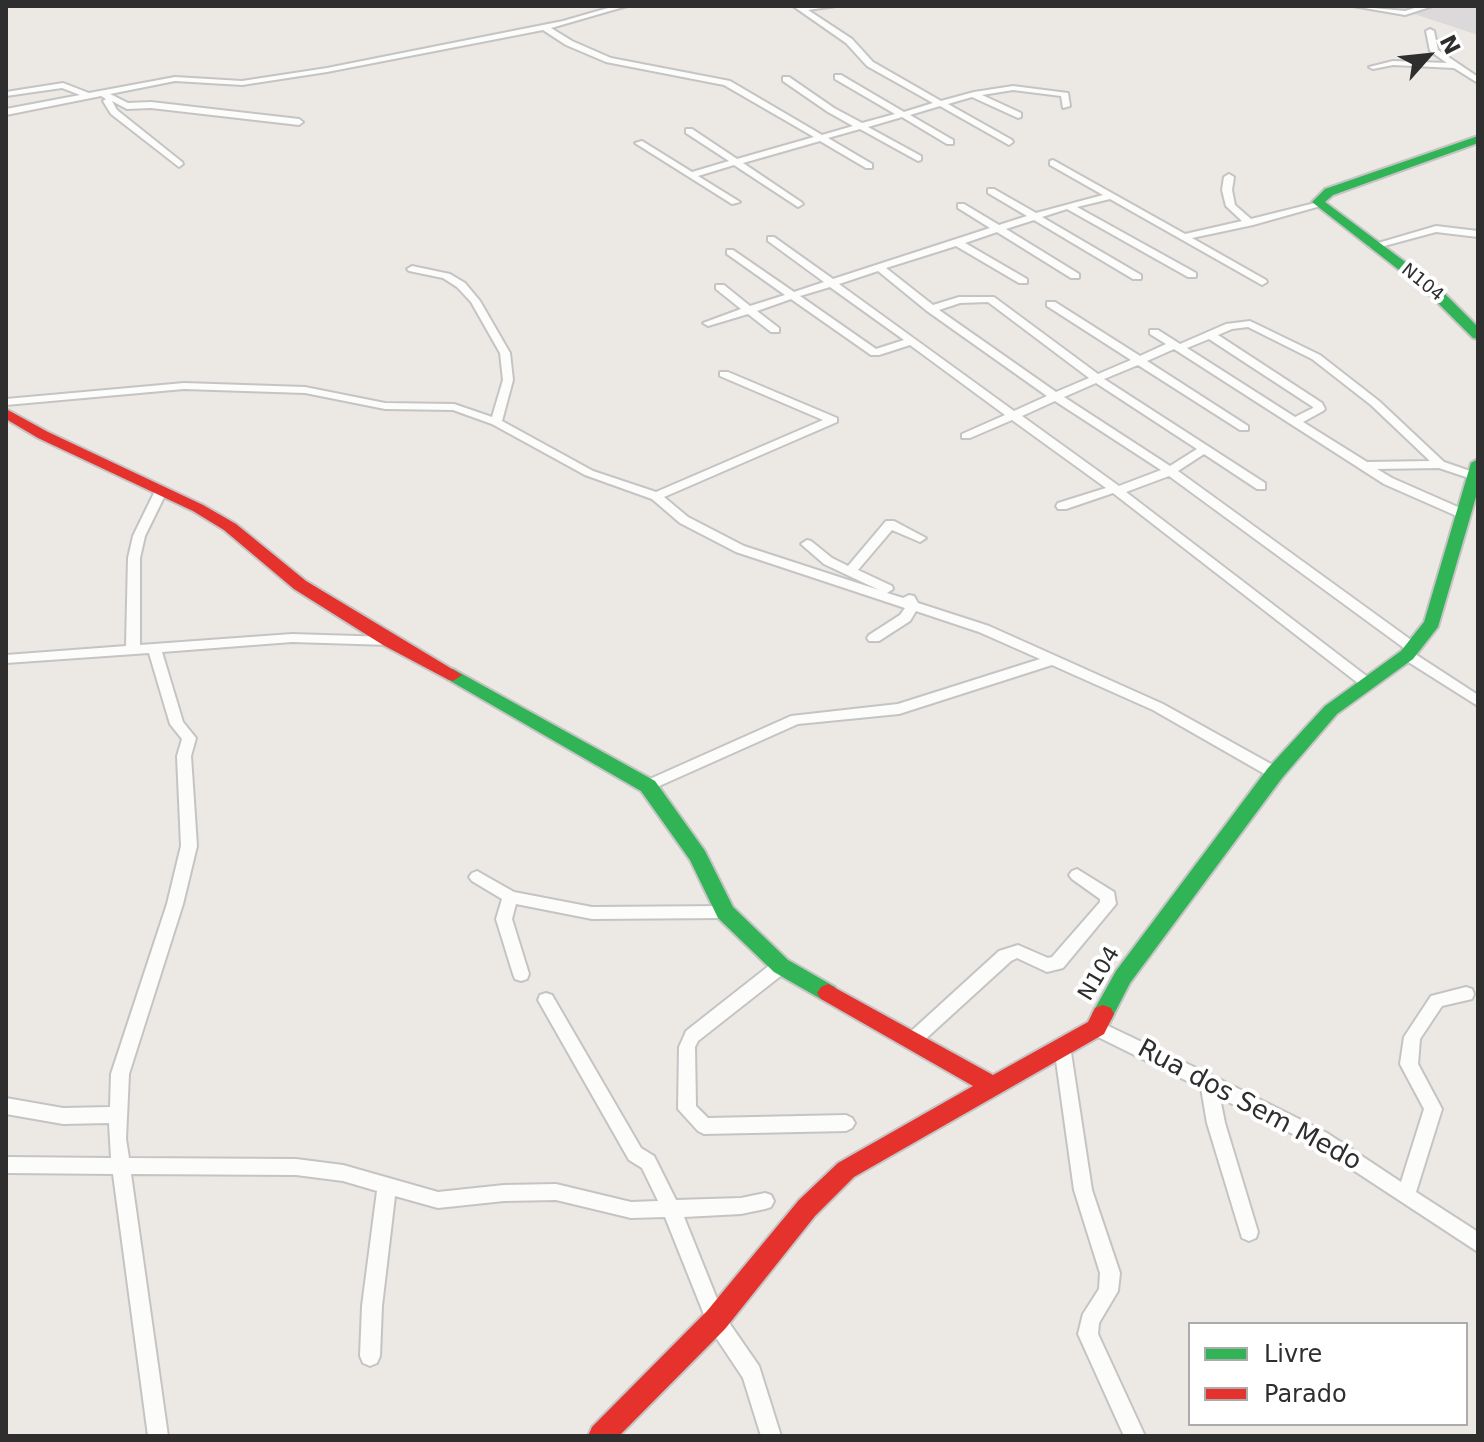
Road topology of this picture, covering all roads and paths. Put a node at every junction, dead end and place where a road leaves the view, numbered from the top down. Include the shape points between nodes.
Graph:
1 (623, 6) edge
2 (832, 6) edge
3 (1357, 6) edge
4 (1429, 6) edge
5 (799, 7) edge
6 (544, 27) junction
7 (1430, 31) dead end
8 (1452, 66) junction
9 (1373, 67) dead end
10 (838, 77) dead end
11 (786, 79) dead end
12 (1478, 81) edge
13 (6, 94) edge
14 (974, 94) junction
15 (99, 96) junction
16 (942, 104) junction
17 (1066, 106) dead end
18 (6, 112) edge
19 (904, 115) junction
20 (1018, 115) dead end
21 (299, 122) dead end
22 (861, 127) junction
23 (689, 131) dead end
24 (819, 138) junction
25 (1478, 139) edge
26 (950, 142) dead end
27 (1009, 142) dead end
28 (639, 143) dead end
29 (918, 158) dead end
30 (736, 162) junction
31 (1053, 163) dead end
32 (179, 164) dead end
33 (869, 166) dead end
34 (691, 175) junction
35 (1229, 177) dead end
36 (1346, 186) junction
37 (991, 191) dead end
38 (1109, 197) junction
39 (735, 202) dead end
40 (1316, 202) junction
41 (798, 204) dead end
42 (961, 206) dead end
43 (1068, 206) junction
44 (1033, 218) junction
45 (1250, 223) junction
46 (998, 229) junction
47 (1478, 234) edge
48 (1186, 237) junction
49 (771, 239) dead end
50 (1367, 241) junction
51 (957, 242) junction
52 (730, 252) dead end
53 (880, 268) junction
54 (412, 269) dead end
55 (1192, 275) dead end
56 (1075, 276) dead end
57 (1137, 277) dead end
58 (1023, 281) dead end
59 (1262, 282) dead end
60 (832, 283) junction
61 (720, 287) dead end
62 (794, 297) junction
63 (1051, 304) dead end
64 (931, 309) junction
65 (751, 311) junction
66 (708, 323) dead end
67 (775, 330) dead end
68 (1154, 332) dead end
69 (1477, 333) edge
70 (1209, 334) junction
71 (913, 341) junction
72 (1177, 346) junction
73 (1141, 363) junction
74 (724, 374) dead end
75 (1098, 380) junction
76 (1057, 398) junction
77 (6, 402) edge
78 (6, 413) edge
79 (1013, 414) junction
80 (1294, 421) junction
81 (496, 422) junction
82 (1244, 428) dead end
83 (966, 436) dead end
84 (1205, 449) junction
85 (1440, 464) junction
86 (1364, 466) junction
87 (1475, 469) edge
88 (1170, 471) junction
89 (1261, 486) dead end
90 (1116, 490) junction
91 (161, 491) junction
92 (656, 496) junction
93 (1062, 506) dead end
94 (1467, 517) edge
95 (920, 538) dead end
96 (807, 544) dead end
97 (850, 572) junction
98 (913, 605) junction
99 (874, 638) dead end
100 (389, 641) junction
101 (154, 649) junction
102 (133, 651) junction
103 (1410, 651) junction
104 (6, 659) edge
105 (1053, 660) junction
106 (1368, 684) junction
107 (1478, 701) edge
108 (1275, 773) junction
109 (648, 786) junction
110 (1077, 875) dead end
111 (477, 877) dead end
112 (510, 897) junction
113 (725, 912) junction
114 (781, 966) junction
115 (521, 974) dead end
116 (1466, 994) dead end
117 (546, 1000) dead end
118 (1096, 1028) junction
119 (914, 1039) junction
120 (1062, 1046) junction
121 (1209, 1082) junction
122 (991, 1085) junction
123 (6, 1106) edge
124 (119, 1115) junction
125 (846, 1123) dead end
126 (6, 1165) edge
127 (123, 1167) junction
128 (387, 1186) junction
129 (1407, 1193) junction
130 (765, 1201) dead end
131 (671, 1208) junction
132 (1249, 1232) dead end
133 (1473, 1236) edge
134 (716, 1320) junction
135 (370, 1356) dead end
136 (158, 1436) edge
137 (601, 1436) edge
138 (771, 1436) edge
139 (1135, 1436) edge

1 - 6 street
2 - 5 street
3 - 4 street via 1405,13
5 - 16 street via 849,41 870,64
6 - 15 street via 253,81 183,78
6 - 24 street via 609,60 727,83
7 - 8 street via 1434,51
8 - 9 street
8 - 12 street
10 - 19 street
11 - 22 street
13 - 15 street via 63,85
14 - 16 street
14 - 17 street via 1013,88 1051,92 1064,94
14 - 20 street
15 - 18 street
15 - 21 street via 127,106
15 - 32 street
16 - 19 street
16 - 27 street
19 - 22 street
19 - 26 street
22 - 24 street
22 - 29 street
23 - 30 street
24 - 30 street
24 - 33 street
25 - 36 street
28 - 34 street
30 - 34 street
30 - 41 street
31 - 38 street
34 - 39 street
35 - 45 street via 1231,206
36 - 40 street
36 - 50 street, N104 via 1338,206
37 - 44 street
38 - 43 street
38 - 48 street
40 - 45 street
40 - 50 street, N104
42 - 46 street
43 - 44 street
43 - 55 street
44 - 46 street
44 - 57 street
45 - 48 street
46 - 51 street
46 - 56 street
47 - 50 street via 1436,229
48 - 59 street
49 - 60 street
50 - 69 street, N104 / N104 via 1431,288
51 - 53 street
51 - 58 street
52 - 62 street
53 - 60 street
53 - 64 street
54 - 81 street via 461,285 505,353 508,380
60 - 62 street
60 - 71 street
61 - 65 street
62 - 65 street
62 - 71 street via 875,353
63 - 73 street
64 - 75 street via 959,300 990,299
64 - 76 street
65 - 66 street
65 - 67 street
68 - 72 street
70 - 72 street
70 - 80 street via 1318,405 1312,414
70 - 85 street via 1250,324 1316,357
71 - 79 street
72 - 73 street
72 - 80 street
73 - 75 street
73 - 82 street
74 - 92 street via 833,420
75 - 76 street
75 - 84 street
76 - 79 street
76 - 88 street
77 - 81 street via 184,386 305,390 385,406 454,407
78 - 91 street
79 - 83 street
79 - 90 street
80 - 86 street
81 - 92 street via 589,473
84 - 88 street
84 - 89 street
85 - 86 street
85 - 87 street
86 - 94 street
87 - 94 street, N104 / N104
88 - 90 street
88 - 103 street
90 - 93 street
90 - 106 street
91 - 100 street via 230,527 300,585
91 - 102 street via 134,558
92 - 98 street via 684,520 740,549
94 - 103 street, N104 / N104 via 1432,623
95 - 97 street via 890,524
96 - 97 street
97 - 98 street
98 - 99 street via 905,618
98 - 105 street
100 - 101 street via 292,638
100 - 109 street
101 - 102 street
101 - 124 street via 177,724 189,738 184,756 189,846 120,1074
102 - 104 street
103 - 106 street, N104 / N104
103 - 107 street
105 - 108 street via 1158,707
105 - 109 street via 899,709 796,719
106 - 108 street, N104 / N104 via 1331,710
108 - 118 street, N104 / N104 via 1123,977
109 - 113 street via 698,856
110 - 119 street via 1108,896 1108,904 1057,963 1047,965 1018,951 1005,956
111 - 112 street
112 - 113 street via 592,913
112 - 115 street via 504,919
113 - 114 street
114 - 119 street
114 - 125 street via 692,1036 687,1047 687,1109 704,1126
116 - 129 street via 1437,1001 1412,1037 1409,1064 1433,1109
117 - 131 street
118 - 120 street, N104 / N104
118 - 121 street, Rua dos Sem Medo
119 - 122 street
120 - 122 street, N104 / N104
120 - 139 street via 1083,1190 1110,1273 1108,1291 1088,1334
121 - 129 street, Rua dos Sem Medo via 1321,1139
121 - 132 street
122 - 134 street, N104 / N104 via 846,1170 807,1208
123 - 124 street via 63,1116
124 - 127 street
126 - 127 street
127 - 128 street via 296,1167
127 - 136 street
128 - 131 street via 438,1200 556,1192 631,1210
128 - 135 street
129 - 133 street, Rua dos Sem Medo
130 - 131 street
131 - 134 street
134 - 137 street, N104 / N104
134 - 138 street via 752,1373

